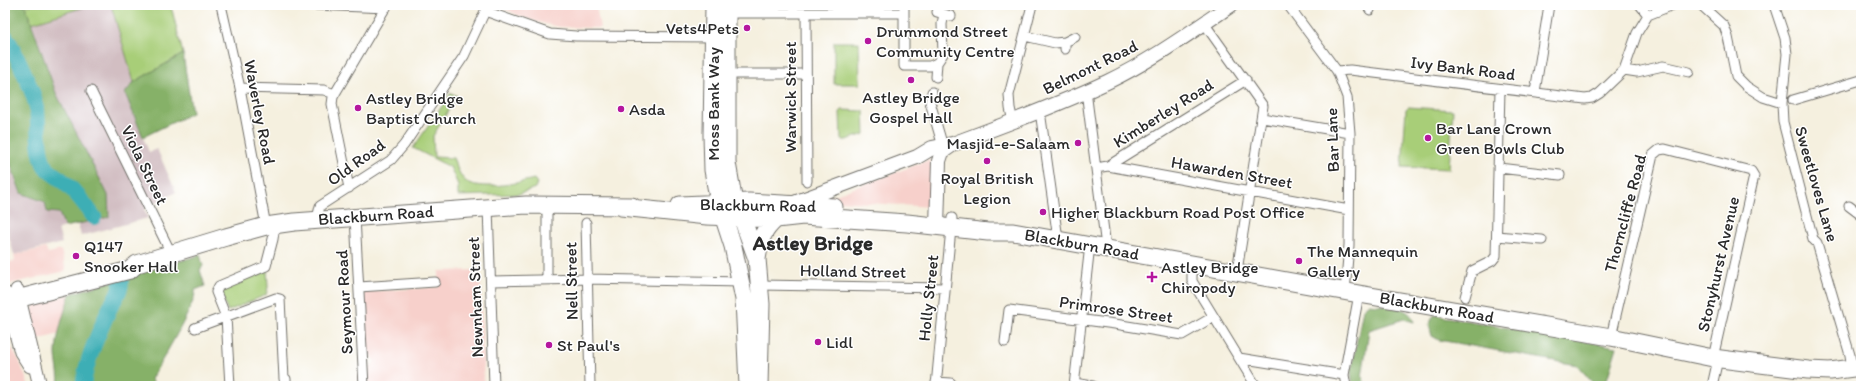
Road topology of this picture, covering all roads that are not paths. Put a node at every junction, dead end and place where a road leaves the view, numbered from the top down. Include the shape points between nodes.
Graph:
1 (221, 5) edge
2 (316, 5) edge
3 (1032, 5) edge
4 (1231, 5) edge
5 (1288, 5) edge
6 (1549, 5) edge
7 (1640, 5) edge
8 (1672, 5) edge
9 (1701, 5) edge
10 (1774, 5) edge
11 (386, 6) edge
12 (487, 8) edge
13 (722, 8) edge
14 (904, 9) edge
15 (807, 10) edge
16 (944, 14) dead end
17 (1648, 14) junction
18 (1204, 23) junction
19 (1025, 36) junction
20 (720, 37) junction
21 (1075, 37) dead end
22 (938, 63) junction
23 (1624, 70) junction
24 (1337, 71) junction
25 (1689, 72) dead end
26 (727, 74) junction
27 (806, 74) junction
28 (936, 77) dead end
29 (1246, 80) junction
30 (1861, 80) edge
31 (240, 88) junction
32 (1500, 89) junction
33 (91, 91) dead end
34 (1086, 91) junction
35 (932, 92) dead end
36 (1535, 92) junction
37 (334, 94) junction
38 (1793, 100) dead end
39 (1782, 103) junction
40 (1040, 112) junction
41 (1262, 118) junction
42 (1013, 122) junction
43 (1350, 133) junction
44 (945, 150) junction
45 (1108, 166) junction
46 (1096, 168) junction
47 (1499, 168) junction
48 (713, 170) junction
49 (1560, 175) dead end
50 (1754, 176) joint
51 (807, 181) dead end
52 (349, 188) junction
53 (1250, 191) junction
54 (547, 205) junction
55 (680, 205) junction
56 (1849, 206) dead end
57 (621, 207) junction
58 (488, 208) junction
59 (731, 210) junction
60 (798, 210) junction
61 (1350, 210) junction
62 (1861, 215) edge
63 (355, 217) junction
64 (317, 219) junction
65 (776, 219) junction
66 (944, 222) junction
67 (586, 223) dead end
68 (270, 225) junction
69 (1497, 236) junction
70 (1058, 239) junction
71 (1542, 240) dead end
72 (1098, 246) junction
73 (171, 253) junction
74 (757, 259) junction
75 (1192, 263) junction
76 (1237, 271) junction
77 (547, 279) junction
78 (588, 279) junction
79 (491, 281) junction
80 (435, 282) dead end
81 (742, 282) junction
82 (760, 285) junction
83 (360, 287) junction
84 (945, 288) junction
85 (1352, 293) junction
86 (10, 297) edge
87 (1465, 297) dead end
88 (226, 317) junction
89 (1213, 317) junction
90 (1082, 319) junction
91 (5, 324) edge
92 (195, 328) dead end
93 (1611, 337) junction
94 (1005, 342) dead end
95 (21, 352) junction
96 (1239, 358) junction
97 (1716, 359) junction
98 (1856, 368) edge
99 (1344, 375) junction
100 (38, 380) edge
101 (951, 383) dead end
102 (936, 384) edge
103 (1074, 385) edge
104 (230, 386) edge
105 (286, 386) edge
106 (364, 386) edge
107 (494, 386) edge
108 (590, 386) edge
109 (748, 386) edge
110 (759, 386) edge
111 (1092, 386) edge
112 (1256, 386) edge
113 (1346, 386) edge
114 (1712, 386) edge

1 - 31 street, Waverley Road
2 - 11 street
3 - 19 street
4 - 18 main road, Belmont Road
5 - 24 street, Bar Lane
6 - 36 street
7 - 17 street
8 - 17 street
9 - 39 street via 1724,26 1736,76 1763,97
10 - 39 street, Sweetloves Lane via 1787,54
11 - 37 street
12 - 20 street via 550,34
12 - 52 street, Old Road via 464,56 404,145 391,160
13 - 15 street
13 - 20 highway, Moss Bank Way
14 - 15 street
14 - 22 street via 904,66 930,66
15 - 27 street, Warwick Street
16 - 22 street via 943,54
17 - 23 street via 1637,33
18 - 29 street
18 - 34 main road, Belmont Road via 1140,64
19 - 21 street via 1065,46
19 - 42 street via 1010,95
20 - 26 highway, Moss Bank Way
20 - 48 highway, Moss Bank Way via 712,135
22 - 28 street
23 - 25 street via 1637,72 1664,66
23 - 36 street, Ivy Bank Road via 1592,98
24 - 32 street, Ivy Bank Road via 1350,70
24 - 43 street, Bar Lane via 1347,97
26 - 27 street
26 - 59 highway, Moss Bank Way via 727,163
27 - 51 street, Warwick Street
29 - 41 street via 1262,103
29 - 45 street, Kimberley Road
30 - 38 street
31 - 37 street via 324,90
31 - 68 street, Waverley Road
32 - 36 street, Ivy Bank Road
32 - 47 street
33 - 73 street, Viola Street
34 - 40 main road, Belmont Road
34 - 46 street
35 - 44 street via 930,102
37 - 52 street via 332,104
39 - 98 street, Sweetloves Lane via 1784,128 1796,175
40 - 42 main road, Belmont Road
40 - 70 street
41 - 43 street
41 - 53 street
42 - 44 main road, Belmont Road
43 - 61 street, Bar Lane
44 - 60 main road via 934,156 925,154
44 - 66 main road
45 - 46 street, Kimberley Road
45 - 53 street, Hawarden Street
46 - 72 street
47 - 49 street
47 - 69 street
48 - 55 highway via 703,192
48 - 59 highway, Moss Bank Way
50 - 93 street, Thorncliffe Road via 1751,171 1666,149 1659,150 1653,155
50 - 97 street, Stonyhurst Avenue
52 - 64 street, Old Road via 320,206
53 - 61 street, Hawarden Street
53 - 76 street
54 - 57 highway, Blackburn Road
54 - 58 highway, Blackburn Road
54 - 77 street
55 - 57 highway, Blackburn Road
55 - 59 highway, Blackburn Road
56 - 62 street
57 - 59 highway, Blackburn Road
58 - 63 highway, Blackburn Road
58 - 79 street, Newnham Street
59 - 60 highway, Blackburn Road
59 - 65 highway, Blackburn Road
59 - 74 highway
59 - 81 highway via 733,246
60 - 65 highway, Blackburn Road
60 - 66 highway, Blackburn Road
61 - 85 street, Bar Lane
63 - 64 highway, Blackburn Road
63 - 83 street, Seymour Road
64 - 68 highway, Blackburn Road
65 - 74 highway via 766,228 760,240
66 - 70 highway, Blackburn Road via 988,232 1013,232
66 - 84 street, Holly Street
67 - 78 street, Nell Street
68 - 73 highway, Blackburn Road
68 - 88 street via 273,238 266,266 217,289 216,294
69 - 71 street
69 - 87 street via 1494,259 1472,271
70 - 72 highway, Blackburn Road
72 - 75 highway, Blackburn Road
72 - 90 street
73 - 86 highway, Blackburn Road via 137,264 130,270
74 - 82 highway
75 - 76 highway, Blackburn Road
75 - 89 street via 1192,281
76 - 85 highway, Blackburn Road
77 - 78 street
77 - 79 street
78 - 81 street
78 - 108 street, Nell Street
79 - 107 street, Newnham Street
80 - 83 street
81 - 109 highway
82 - 84 street, Holland Street
82 - 110 highway
83 - 106 street, Seymour Road
84 - 102 street, Holly Street
85 - 93 highway, Blackburn Road
85 - 99 street, Bar Lane
86 - 95 street
86 - 100 street
88 - 92 street
88 - 104 street
88 - 105 street via 276,298 280,299
89 - 90 street, Primrose Street via 1182,335
89 - 96 street
90 - 94 street, Primrose Street via 1009,310
90 - 103 street
91 - 95 street
93 - 97 highway, Blackburn Road
95 - 100 street
96 - 99 street
96 - 112 street
97 - 98 highway, Blackburn Road via 1808,370
97 - 114 street, Stonyhurst Avenue
99 - 113 street
101 - 102 street, Holly Street
103 - 111 street

